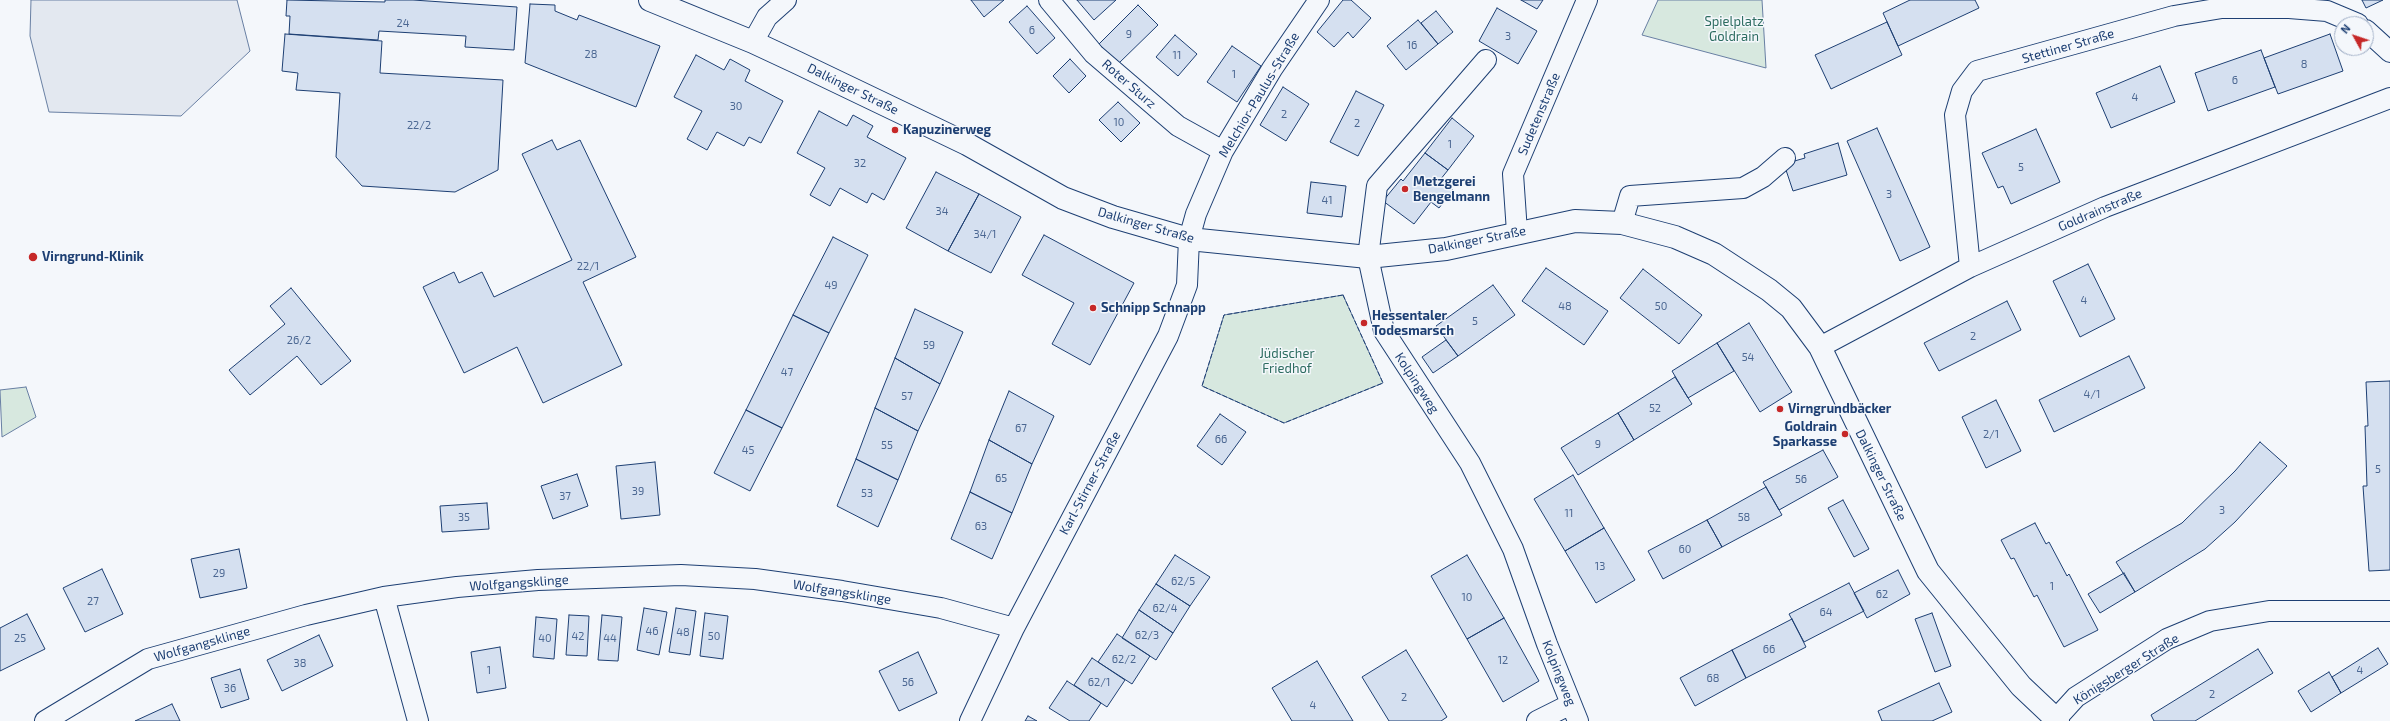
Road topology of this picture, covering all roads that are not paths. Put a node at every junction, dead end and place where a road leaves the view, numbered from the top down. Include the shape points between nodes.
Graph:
1 (650, 0) edge
2 (786, 0) edge
3 (1049, 0) edge
4 (1319, 0) edge
5 (1587, 0) edge
6 (2337, 16) edge
7 (2374, 37) edge
8 (753, 42) junction
9 (2390, 52) edge
10 (1486, 60) dead end
11 (2390, 98) edge
12 (1224, 151) junction
13 (1785, 158) dead end
14 (1622, 222) junction
15 (1517, 232) junction
16 (1189, 239) junction
17 (1368, 257) junction
18 (1970, 267) junction
19 (1820, 347) junction
20 (384, 597) junction
21 (2390, 611) edge
22 (1014, 628) junction
23 (1575, 713) edge
24 (2057, 720) edge
25 (45, 721) edge
26 (418, 721) edge
27 (970, 721) edge
28 (1537, 721) edge

1 - 8 street, Dalkinger Straße
2 - 8 street via 767,17
3 - 12 street, Roter Sturz via 1094,54 1178,126
4 - 12 street, Melchior-Paulus-Straße via 1272,69
5 - 15 street, Sudetenstraße via 1513,174
6 - 18 street, Stettiner Straße via 2327,12 2289,8 2222,8 2174,16 1977,71 1962,91 1955,115
7 - 9 street
8 - 16 street, Dalkinger Straße via 967,144 1063,198 1113,217
10 - 17 street, Kolpingweg via 1377,186
11 - 18 street, Goldrainstraße via 2105,207
12 - 16 street, Melchior-Paulus-Straße via 1196,214
13 - 14 street via 1762,177 1743,188 1630,196
14 - 15 street, Dalkinger Straße via 1575,221
14 - 19 street, Dalkinger Straße via 1675,237 1714,254 1769,290 1791,308
15 - 17 street, Dalkinger Straße via 1446,248
16 - 17 street, Dalkinger Straße
16 - 22 street, Karl-Stirner-Straße via 1187,285 1168,336
17 - 23 street, Kolpingweg via 1384,331 1470,463 1513,549
18 - 19 street, Goldrainstraße
19 - 24 street, Dalkinger Straße via 1928,571 2021,686
20 - 22 street, Wolfgangsklinge via 538,580 682,575 755,580 842,591 942,608
20 - 25 street, Wolfgangsklinge via 306,615 148,660
20 - 26 street
21 - 24 street, Königsberger Straße via 2269,611 2210,621 2167,639 2076,697
22 - 27 street, Karl-Stirner-Straße
23 - 28 street

